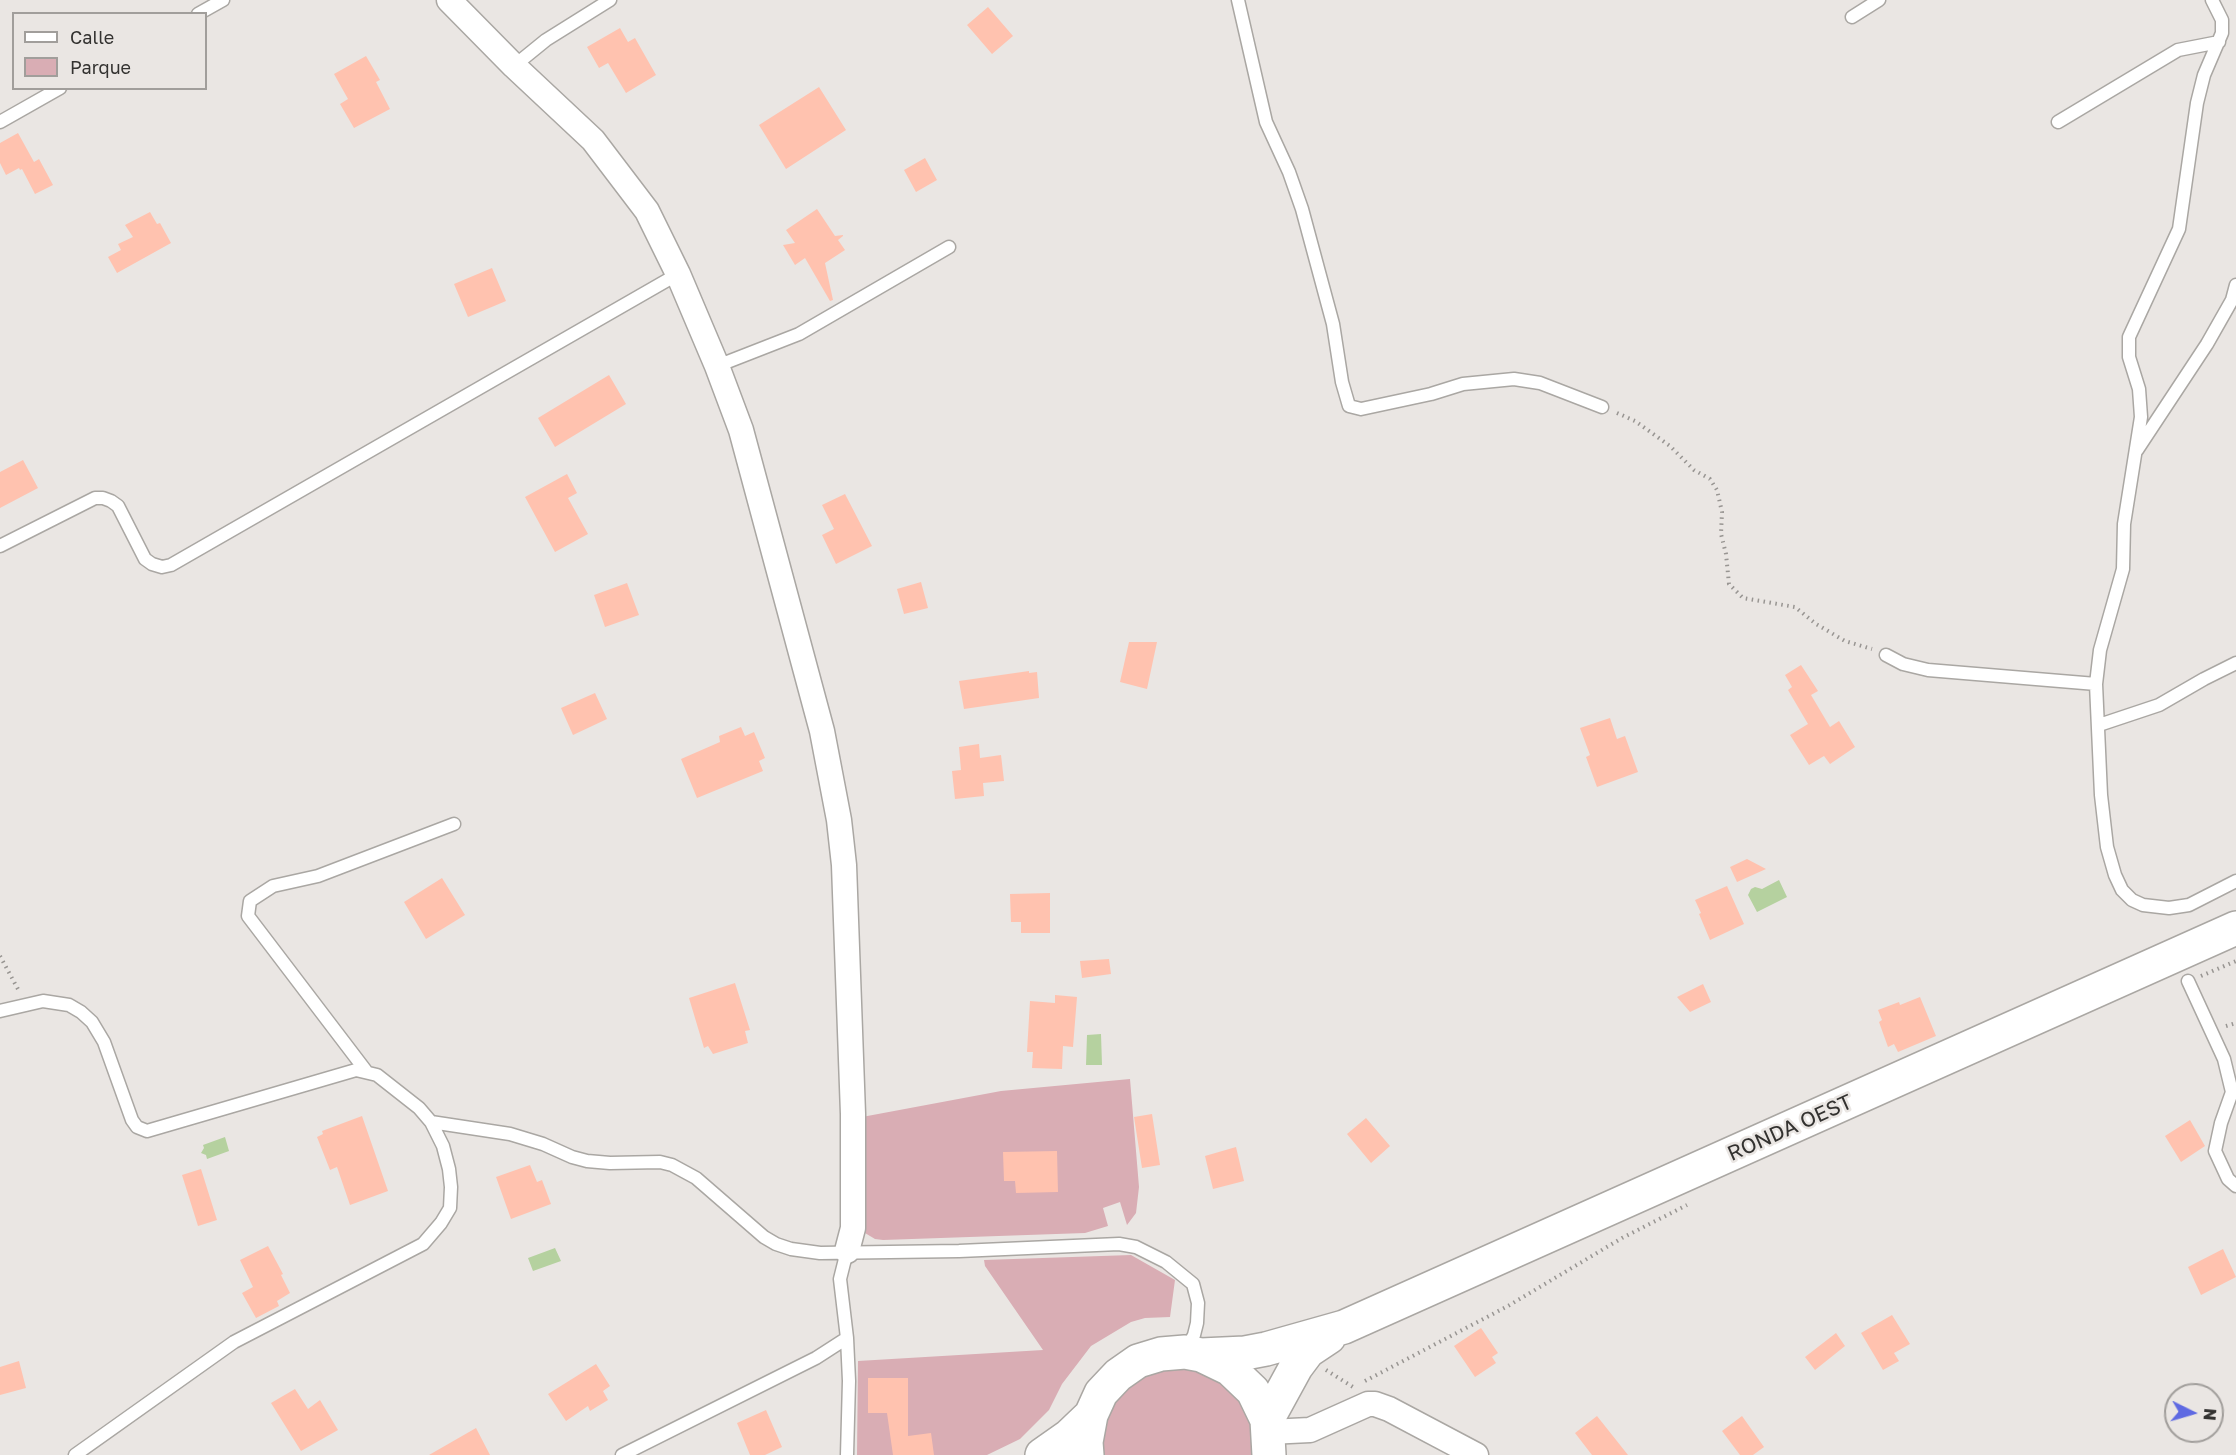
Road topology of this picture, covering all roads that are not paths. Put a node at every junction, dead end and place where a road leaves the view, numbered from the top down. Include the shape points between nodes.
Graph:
1 (223, 0) edge
2 (449, 0) edge
3 (610, 0) edge
4 (1238, 0) edge
5 (1879, 0) edge
6 (2212, 0) edge
7 (202, 12) edge
8 (1852, 16) dead end
9 (2219, 42) junction
10 (514, 66) junction
11 (56, 90) edge
12 (0, 122) edge
13 (2058, 123) dead end
14 (949, 247) dead end
15 (678, 274) junction
16 (2236, 285) edge
17 (717, 366) junction
18 (1602, 407) road end
19 (2135, 453) junction
20 (0, 546) edge
21 (1886, 654) road end
22 (2236, 663) edge
23 (2096, 684) junction
24 (2099, 725) junction
25 (454, 824) dead end
26 (2236, 881) edge
27 (2236, 928) edge
28 (2188, 981) road end
29 (0, 1011) edge
30 (366, 1071) junction
31 (431, 1122) junction
32 (2236, 1186) edge
33 (848, 1251) junction
34 (1344, 1327) junction
35 (847, 1338) junction
36 (1193, 1354) junction
37 (1090, 1415) junction
38 (1268, 1436) edge
39 (75, 1455) edge
40 (622, 1455) edge
41 (847, 1455) edge
42 (1042, 1455) edge
43 (1087, 1455) edge
44 (1476, 1455) edge

1 - 7 lane
2 - 10 street
3 - 10 lane via 546,40
4 - 18 lane via 1266,122 1302,209 1333,324 1349,406 1360,409 1463,384 1514,379 1540,383
5 - 8 lane
6 - 9 lane via 2223,20
9 - 13 lane via 2178,50
9 - 19 lane via 2197,103 2179,229 2129,337 2141,417
10 - 15 street via 593,140 617,170 647,211
11 - 12 lane
14 - 17 lane via 799,334
15 - 17 street
15 - 20 lane via 171,565 162,567 145,559 118,506 102,498
16 - 19 lane via 2232,300 2207,344
17 - 33 street via 741,430 819,720 839,820 844,865 852,1114 853,1228
19 - 23 lane via 2124,524 2123,569 2100,650
21 - 23 lane via 1903,664 1928,670
22 - 24 lane via 2159,705
23 - 24 lane
24 - 26 lane via 2107,848 2122,890 2143,905 2169,908 2189,904
25 - 30 lane via 318,876 273,886 250,901 248,916
27 - 34 main road, RONDA OEST
28 - 32 lane via 2224,1059 2232,1092 2216,1151 2228,1179
29 - 30 lane via 55,1001 92,1022 104,1041 132,1120 147,1131 356,1070
30 - 31 lane via 389,1083
31 - 33 lane via 510,1134 586,1161 672,1165 696,1178 776,1244 809,1252
31 - 39 lane via 443,1146 452,1187 450,1208 423,1244 234,1342
33 - 35 lane via 840,1279
33 - 36 lane via 1119,1244 1136,1247 1166,1262 1193,1284 1198,1303
34 - 36 main road, RONDA OEST via 1245,1353
34 - 38 main road, RONDA OEST via 1308,1352 1282,1391
35 - 40 lane via 816,1358
35 - 41 lane
36 - 37 main road, RONDA OEST via 1161,1354 1138,1361 1107,1387
36 - 38 main road via 1230,1369 1253,1391
37 - 42 main road
37 - 43 main road
38 - 44 street via 1310,1430 1375,1404

